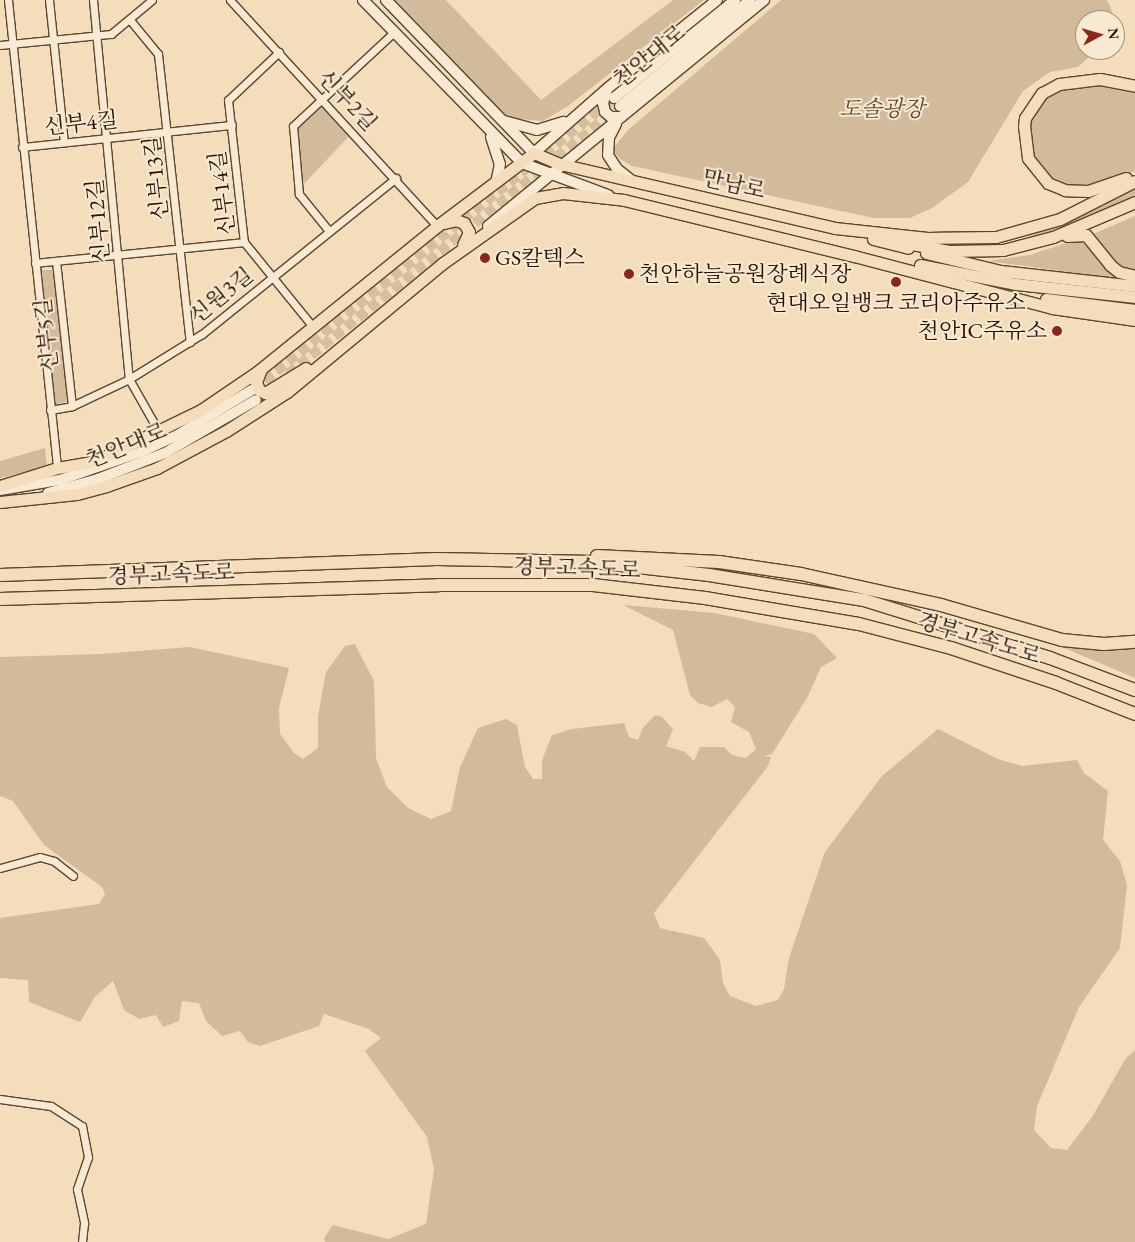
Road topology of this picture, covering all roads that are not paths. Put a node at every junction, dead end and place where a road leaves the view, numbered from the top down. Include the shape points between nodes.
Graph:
1 (8, 0) edge
2 (49, 0) edge
3 (93, 0) edge
4 (152, 0) edge
5 (230, 0) edge
6 (363, 0) edge
7 (386, 0) edge
8 (717, 0) edge
9 (735, 0) edge
10 (750, 0) edge
11 (764, 0) edge
12 (130, 20) junction
13 (394, 32) junction
14 (96, 36) junction
15 (54, 40) junction
16 (11, 44) junction
17 (0, 45) edge
18 (280, 52) junction
19 (1135, 86) edge
20 (609, 87) junction
21 (322, 97) junction
22 (618, 107) junction
23 (580, 113) junction
24 (498, 119) junction
25 (232, 125) junction
26 (486, 127) junction
27 (168, 131) junction
28 (107, 138) junction
29 (64, 142) junction
30 (22, 147) junction
31 (534, 153) junction
32 (522, 163) junction
33 (560, 164) junction
34 (548, 175) junction
35 (1135, 175) edge
36 (396, 178) junction
37 (1135, 182) edge
38 (638, 183) junction
39 (496, 184) junction
40 (624, 200) junction
41 (1135, 202) edge
42 (437, 226) junction
43 (835, 228) junction
44 (329, 231) junction
45 (475, 238) junction
46 (244, 242) junction
47 (1026, 245) junction
48 (181, 249) junction
49 (460, 249) junction
50 (118, 254) junction
51 (854, 256) junction
52 (56, 261) junction
53 (36, 263) junction
54 (1135, 276) edge
55 (272, 277) junction
56 (1135, 286) edge
57 (995, 290) junction
58 (1135, 297) edge
59 (1135, 310) edge
60 (1135, 320) edge
61 (366, 327) junction
62 (314, 328) junction
63 (190, 342) junction
64 (262, 369) junction
65 (129, 379) junction
66 (72, 406) junction
67 (50, 410) junction
68 (159, 432) junction
69 (56, 468) junction
70 (0, 486) edge
71 (0, 490) edge
72 (0, 502) edge
73 (437, 559) junction
74 (0, 575) edge
75 (0, 599) edge
76 (1135, 642) edge
77 (1056, 682) junction
78 (1135, 690) edge
79 (1135, 714) edge
80 (1135, 722) edge
81 (0, 868) edge
82 (73, 876) dead end
83 (0, 1099) edge
84 (82, 1242) edge

1 - 16 street
2 - 15 street
3 - 14 street, 신부12길
4 - 12 street
5 - 18 street, 신부2길
6 - 13 main road
7 - 24 main road, 만남로
8 - 20 main road
9 - 22 main road, 천안대로
10 - 22 main road, 천안대로
11 - 22 main road
12 - 14 street via 111,34
12 - 27 street, 신부13길 via 158,54
13 - 21 street
13 - 26 main road
14 - 15 street
14 - 28 street, 신부12길
15 - 16 street
15 - 29 street
16 - 17 street
16 - 30 street
18 - 21 street, 신부2길
18 - 25 street, 신부14길 via 228,100
19 - 35 main road via 1100,79 1059,84 1042,93 1036,101 1025,118 1023,135 1028,158 1040,177 1065,190 1097,190
20 - 22 main road via 604,99 605,112 611,117
20 - 23 main road
21 - 36 street, 신부2길
21 - 44 street via 293,126 298,194
22 - 33 main road
22 - 38 main road via 608,155 617,169
23 - 24 main road via 546,129 524,128
23 - 31 main road
24 - 31 main road, 만남로
25 - 27 street, 신부4길
25 - 46 street, 신부14길
26 - 32 main road
26 - 39 main road via 500,158
27 - 28 street, 신부4길
27 - 48 street, 신부13길
28 - 29 street, 신부4길
28 - 50 street, 신부12길
29 - 30 street, 신부4길
30 - 53 street
31 - 32 main road
31 - 33 main road, 만남로
32 - 34 main road, 만남로
32 - 39 main road
33 - 34 main road
33 - 38 main road, 만남로
34 - 40 main road, 만남로
34 - 45 main road
36 - 42 street, 신부2길
36 - 44 street, 신원3길
37 - 43 main road via 1060,219 996,237 927,238
38 - 43 main road, 만남로
39 - 42 main road
40 - 45 main road via 563,193 542,196 529,200
40 - 51 main road, 만남로
41 - 47 main road via 1054,237
42 - 49 main road via 452,221 464,223 469,232
42 - 62 main road
43 - 47 main road via 949,250 1002,250
43 - 56 main road, 만남로 via 1001,271
44 - 55 street, 신원3길
45 - 49 main road
46 - 48 street
46 - 55 street, 신부14길
47 - 54 main road via 1082,234 1090,238 1110,265 1119,272
48 - 50 street
48 - 63 street, 신부13길
49 - 61 main road
50 - 52 street
50 - 65 street, 신부12길
51 - 57 main road
51 - 58 main road, 만남로 via 1016,284
52 - 53 street
52 - 66 street, 신부5길
53 - 67 street
55 - 62 street, 신부14길
55 - 63 street, 신원3길
57 - 59 main road
57 - 60 main road via 1052,308
61 - 64 main road via 269,393 258,388 257,379
61 - 72 main road via 287,392 157,468 76,494
62 - 64 main road
63 - 65 street, 신원3길
64 - 68 main road via 201,410
65 - 66 street, 신원3길
65 - 68 street, 신부12길
66 - 67 street, 신원3길
67 - 69 street
68 - 69 main road via 96,460
69 - 70 main road
71 - 72 main road, 천안대로 via 60,480 141,452 254,395 190,440 138,464 52,493
73 - 74 highway, 경부고속도로
73 - 76 highway via 630,555 719,562 878,591 1062,640 1104,644
73 - 78 highway, 경부고속도로 via 594,562 709,575 864,600 1050,658
75 - 77 highway, 경부고속도로 via 439,585 593,585 705,598 859,624 951,648
77 - 79 highway, 경부고속도로
77 - 80 highway
81 - 82 street via 40,857 54,861
83 - 84 street via 50,1106 82,1126 88,1157 77,1189 84,1223

